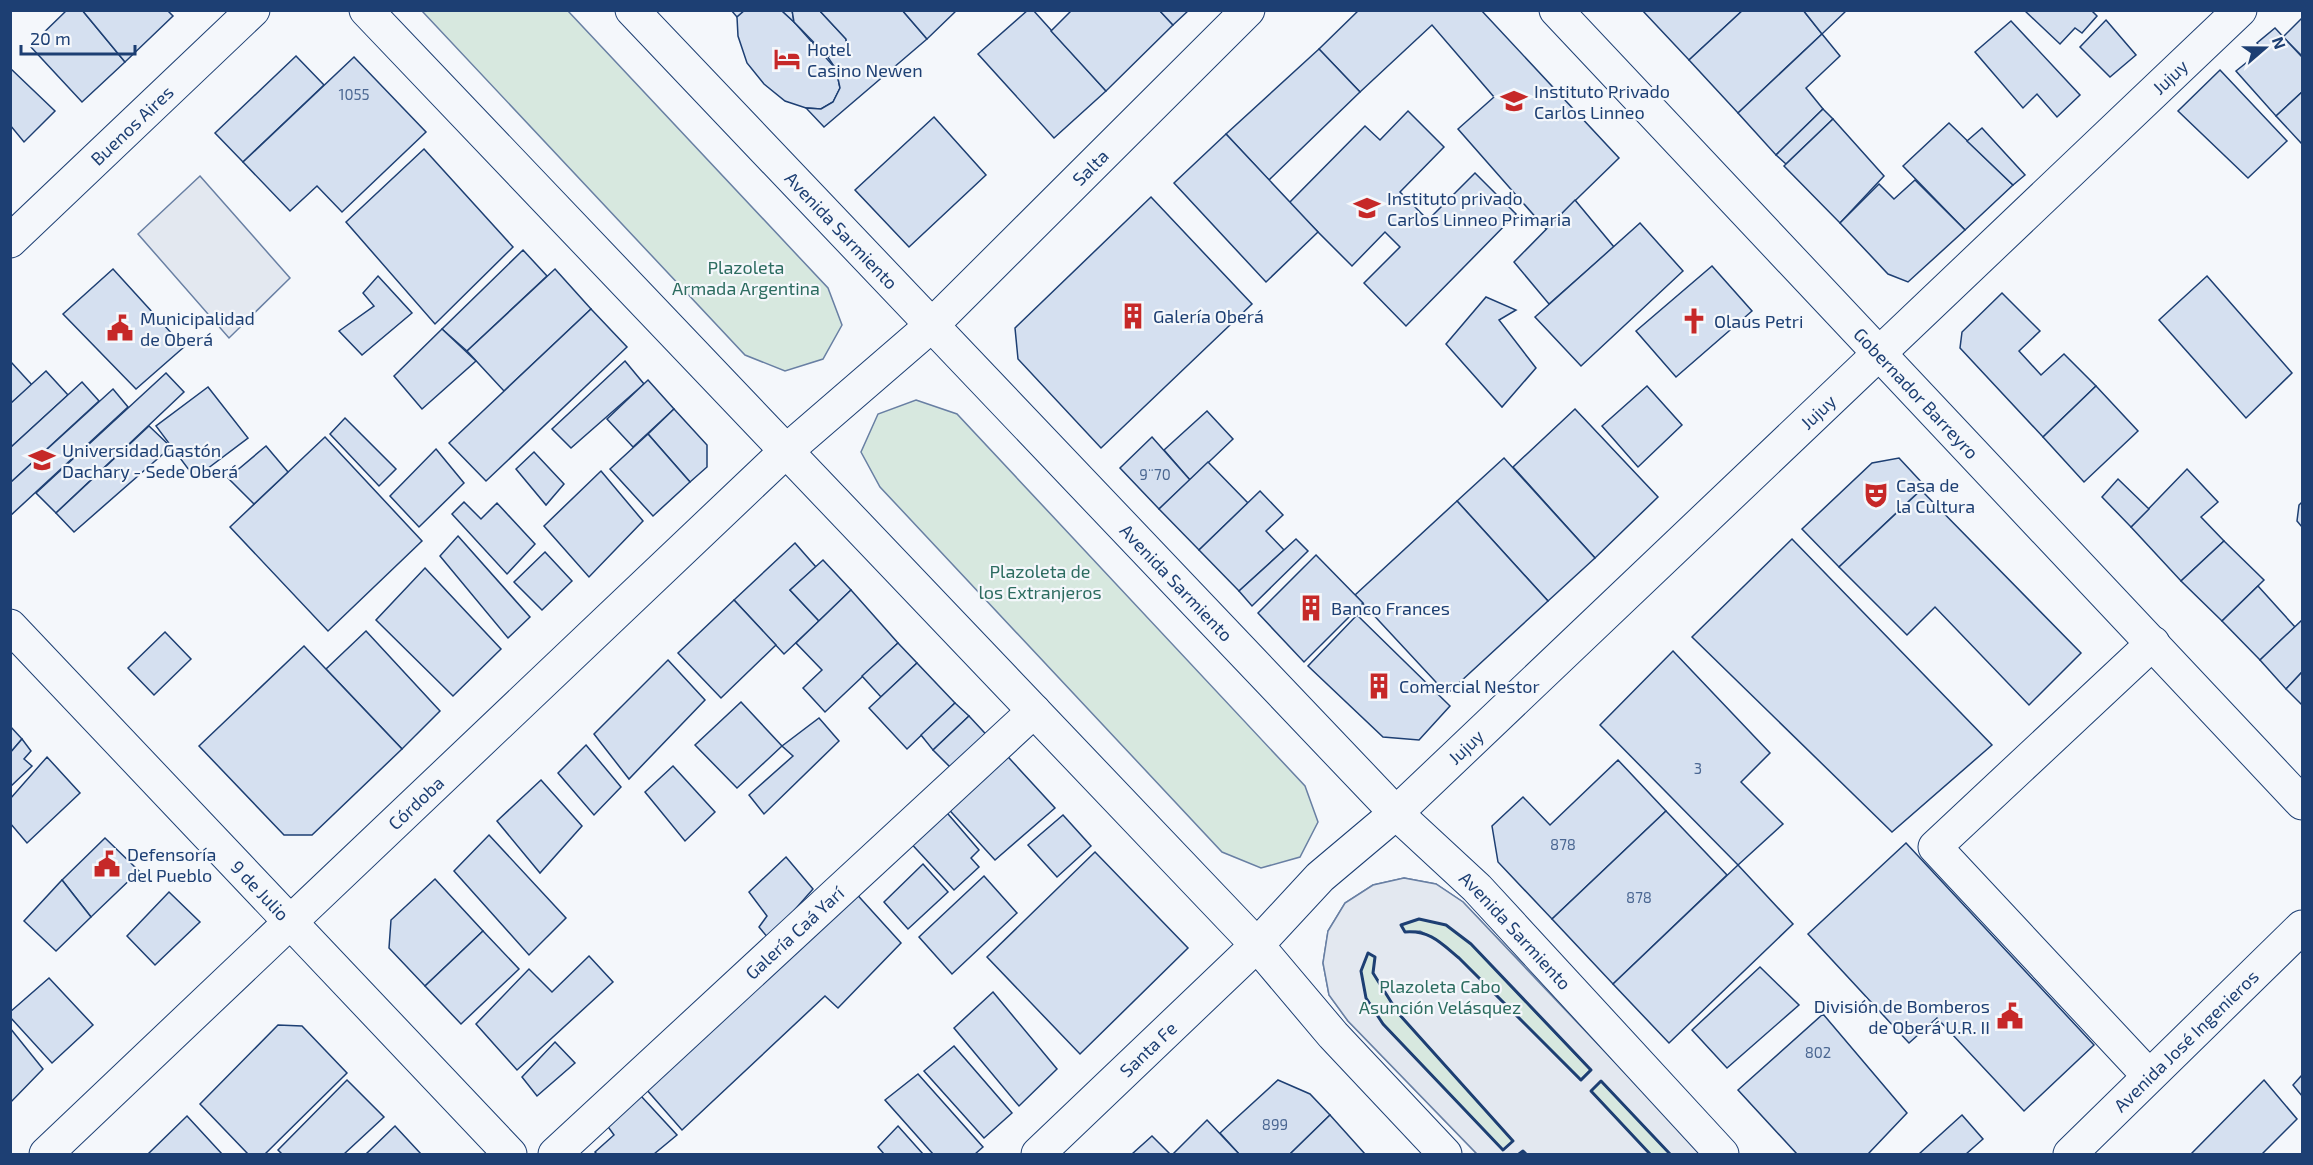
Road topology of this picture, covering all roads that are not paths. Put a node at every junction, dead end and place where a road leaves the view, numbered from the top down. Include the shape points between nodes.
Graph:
1 (253, 10) edge
2 (366, 10) edge
3 (632, 10) edge
4 (1248, 10) edge
5 (1556, 10) edge
6 (2240, 10) edge
7 (10, 241) edge
8 (932, 325) junction
9 (1880, 354) junction
10 (785, 452) junction
11 (10, 626) edge
12 (2152, 643) junction
13 (1034, 711) junction
14 (2302, 803) edge
15 (1396, 813) junction
16 (290, 922) junction
17 (2302, 927) edge
18 (1257, 945) junction
19 (2149, 1076) junction
20 (46, 1155) edge
21 (510, 1155) edge
22 (555, 1155) edge
23 (1038, 1155) edge
24 (1445, 1155) edge
25 (1722, 1155) edge
26 (2070, 1155) edge

1 - 7 street, Buenos Aires
2 - 10 street
3 - 8 street, Avenida Sarmiento
4 - 8 street, Salta
5 - 9 street, Gobernador Barreyro
6 - 9 street, Jujuy
8 - 10 street, Salta
8 - 15 street, Avenida Sarmiento
9 - 12 street, Gobernador Barreyro
9 - 15 street, Jujuy
10 - 13 street
10 - 16 street, Córdoba
11 - 16 street, 9 de Julio
12 - 14 street, Gobernador Barreyro
12 - 19 street via 1935,847
13 - 18 street
13 - 22 street, Galería Caá Yarí
15 - 18 street, Jujuy via 1320,877
15 - 25 street, Avenida Sarmiento via 1477,888
16 - 20 street, Córdoba
16 - 21 street, 9 de Julio
17 - 19 street, Avenida José Ingenieros
18 - 23 street, Santa Fe
18 - 24 street via 1333,1035
19 - 26 street, Avenida José Ingenieros

